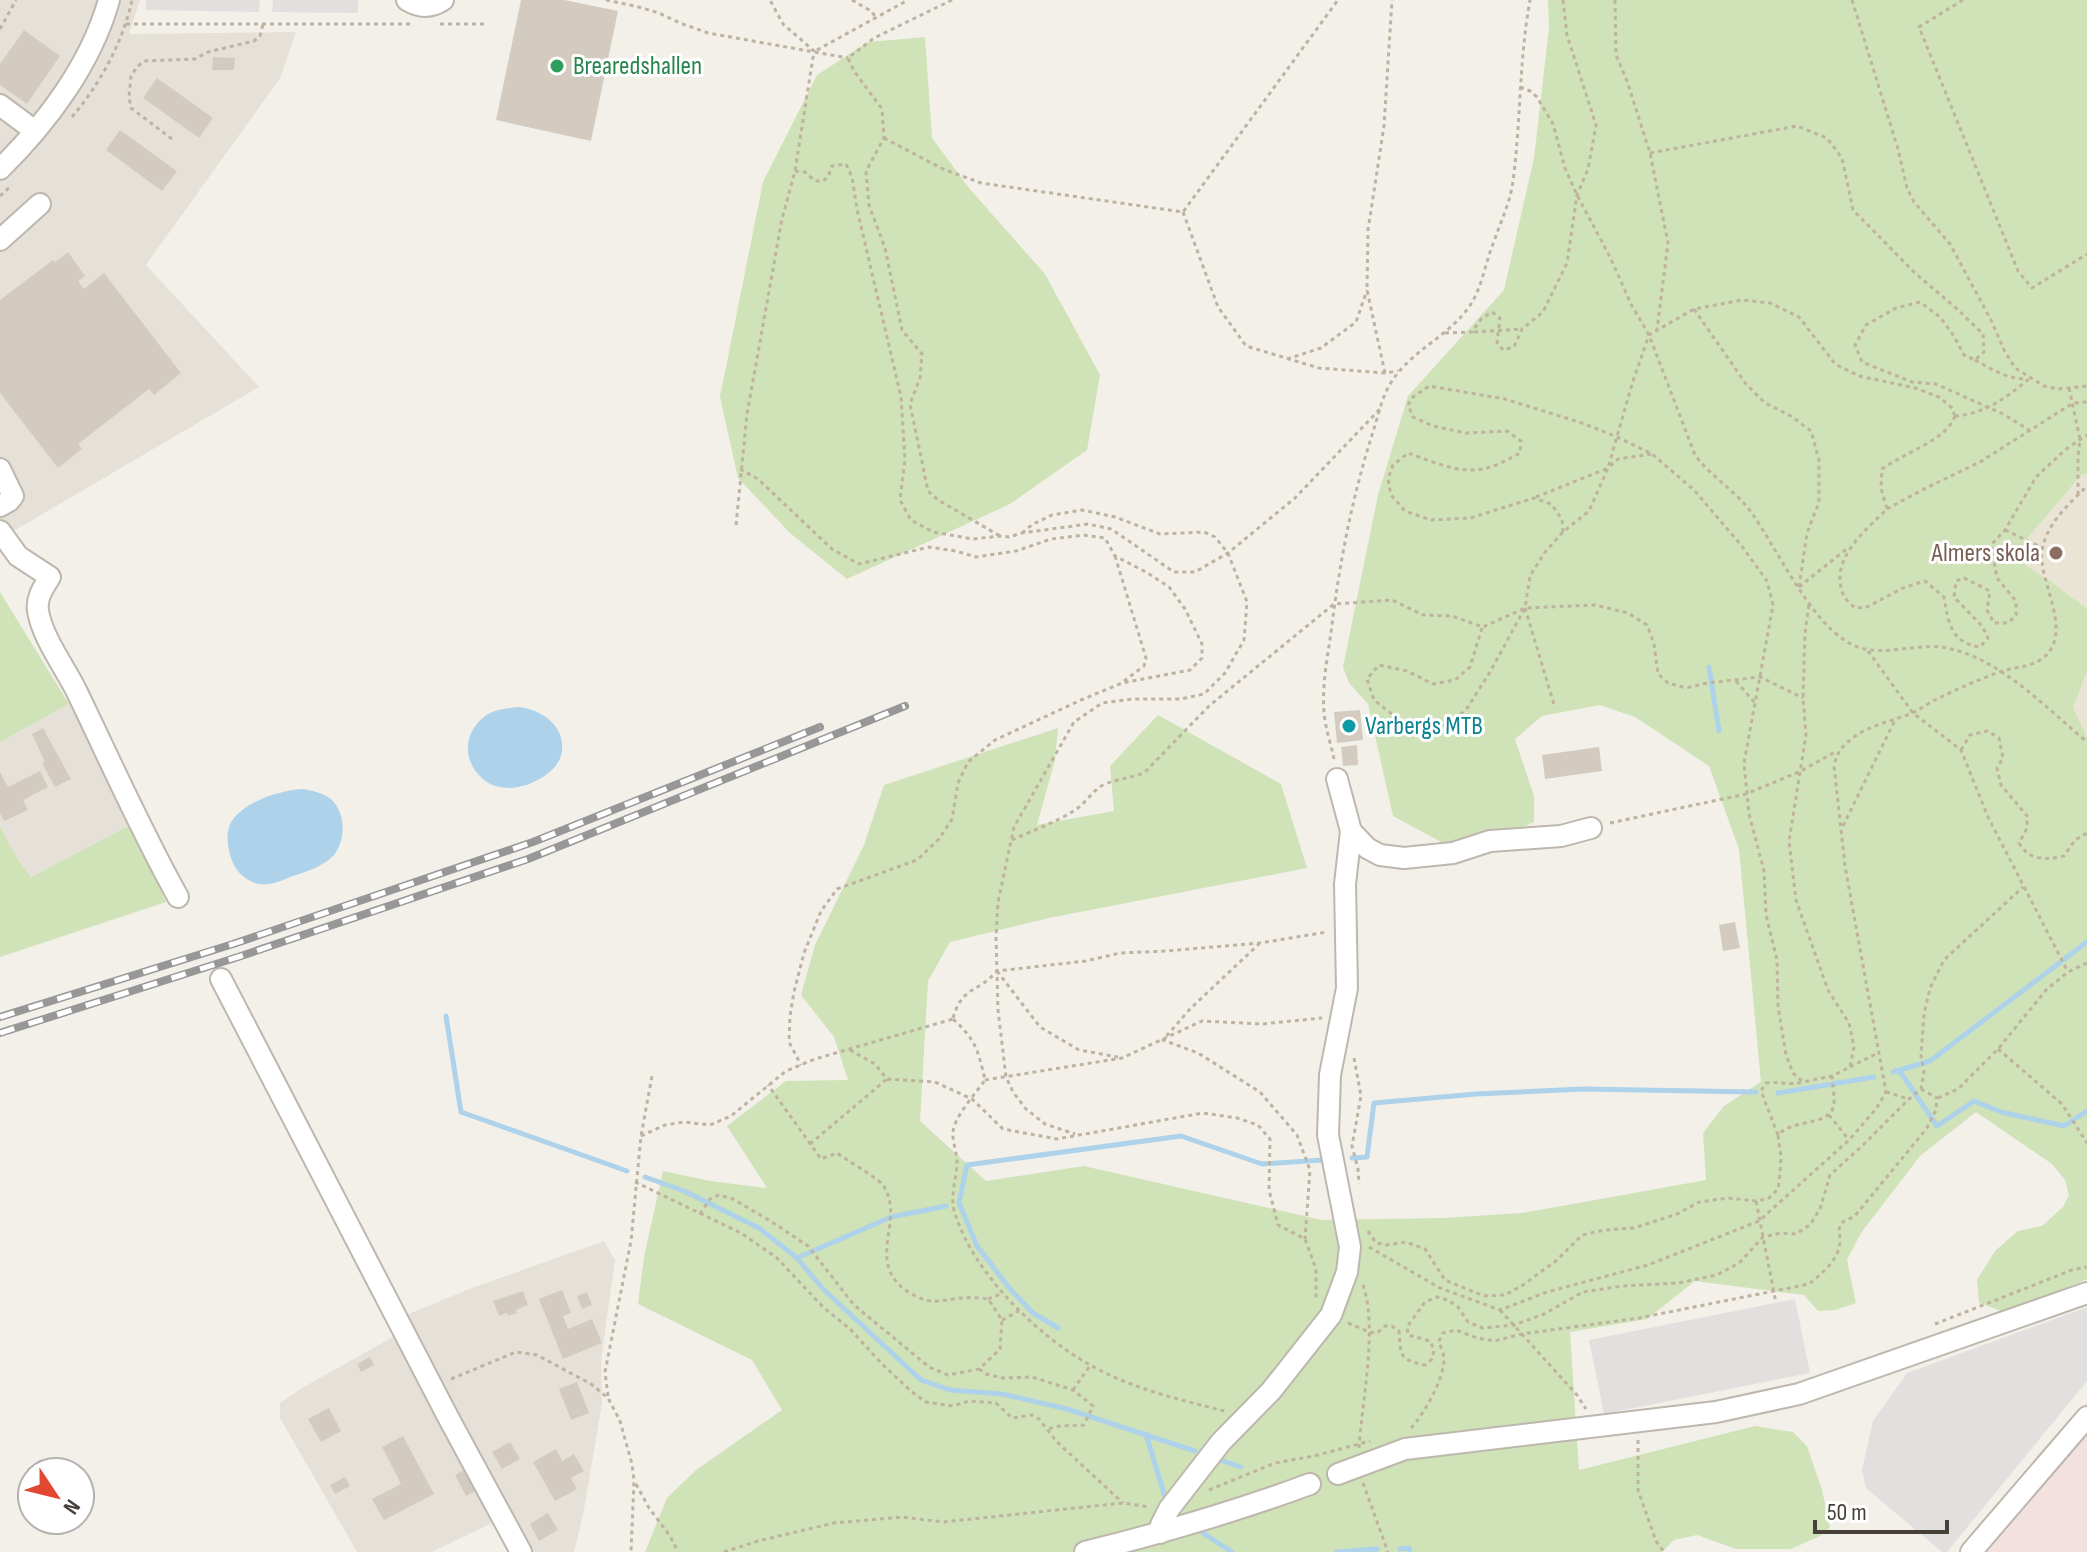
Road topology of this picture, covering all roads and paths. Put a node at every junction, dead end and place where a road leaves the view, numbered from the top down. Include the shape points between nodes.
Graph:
1 (16, 0) edge
2 (109, 0) edge
3 (407, 0) edge
4 (443, 0) edge
5 (606, 0) edge
6 (770, 0) edge
7 (852, 0) edge
8 (908, 0) edge
9 (952, 0) edge
10 (1338, 0) edge
11 (1392, 0) edge
12 (1530, 0) edge
13 (1563, 0) edge
14 (1615, 0) edge
15 (1852, 0) edge
16 (1963, 0) edge
17 (875, 16) junction
18 (126, 24) dead end
19 (263, 24) junction
20 (413, 24) dead end
21 (428, 24) dead end
22 (488, 24) dead end
23 (0, 29) edge
24 (814, 51) junction
25 (848, 58) junction
26 (1520, 87) junction
27 (0, 105) edge
28 (35, 131) junction
29 (884, 138) junction
30 (172, 139) dead end
31 (1650, 153) junction
32 (0, 169) edge
33 (795, 171) junction
34 (1577, 195) junction
35 (40, 204) dead end
36 (1183, 212) junction
37 (0, 240) edge
38 (2087, 254) edge
39 (1367, 290) junction
40 (1694, 309) junction
41 (1522, 329) junction
42 (1657, 330) junction
43 (1498, 331) junction
44 (1472, 332) junction
45 (1445, 333) junction
46 (1649, 335) junction
47 (1287, 359) junction
48 (1975, 360) junction
49 (1399, 370) junction
50 (1385, 373) junction
51 (2029, 379) junction
52 (2087, 386) edge
53 (2069, 388) junction
54 (2087, 402) edge
55 (2073, 403) junction
56 (1989, 408) junction
57 (1380, 409) junction
58 (1955, 416) junction
59 (2029, 430) junction
60 (2087, 435) edge
61 (1617, 437) junction
62 (2080, 439) junction
63 (1652, 454) junction
64 (1608, 468) junction
65 (0, 469) edge
66 (740, 469) junction
67 (2087, 486) edge
68 (2078, 495) junction
69 (1534, 498) junction
70 (0, 506) edge
71 (1887, 509) junction
72 (736, 525) dead end
73 (2005, 530) junction
74 (0, 531) edge
75 (1563, 532) junction
76 (1022, 533) junction
77 (1000, 536) junction
78 (1852, 544) junction
79 (2043, 548) junction
80 (1228, 553) junction
81 (1115, 556) junction
82 (1799, 587) junction
83 (1334, 604) junction
84 (1809, 604) junction
85 (1525, 608) junction
86 (1483, 627) junction
87 (1867, 650) junction
88 (2003, 671) junction
89 (1760, 677) junction
90 (1736, 681) junction
91 (1122, 683) junction
92 (1803, 698) junction
93 (1755, 704) junction
94 (1555, 708) dead end
95 (1913, 713) junction
96 (1896, 718) junction
97 (2087, 742) edge
98 (1961, 750) junction
99 (1837, 751) junction
100 (1801, 771) junction
101 (1337, 779) joint
102 (1746, 794) junction
103 (1591, 828) joint
104 (1841, 830) junction
105 (1351, 831) junction
106 (2087, 833) edge
107 (1012, 840) junction
108 (2023, 887) junction
109 (178, 897) dead end
110 (1347, 929) junction
111 (1260, 943) junction
112 (2087, 963) edge
113 (997, 971) junction
114 (2068, 972) junction
115 (221, 979) dead end
116 (1341, 1017) junction
117 (953, 1019) junction
118 (1163, 1040) junction
119 (1998, 1049) junction
120 (850, 1050) junction
121 (1878, 1053) junction
122 (1122, 1058) junction
123 (801, 1065) junction
124 (1850, 1067) junction
125 (652, 1076) dead end
126 (1006, 1077) junction
127 (887, 1079) junction
128 (1832, 1079) junction
129 (985, 1080) junction
130 (1803, 1082) junction
131 (768, 1085) junction
132 (1921, 1089) junction
133 (1886, 1092) junction
134 (1937, 1098) junction
135 (972, 1099) junction
136 (1909, 1099) junction
137 (1829, 1115) junction
138 (1778, 1135) junction
139 (641, 1136) junction
140 (1078, 1136) junction
141 (1849, 1140) junction
142 (2087, 1143) edge
143 (810, 1144) junction
144 (1354, 1151) dead end
145 (635, 1182) junction
146 (1359, 1184) dead end
147 (1756, 1201) junction
148 (700, 1214) junction
149 (1365, 1221) dead end
150 (1759, 1221) junction
151 (1763, 1237) junction
152 (1305, 1239) junction
153 (1350, 1247) junction
154 (1774, 1292) junction
155 (1003, 1293) junction
156 (2087, 1293) edge
157 (988, 1299) junction
158 (1776, 1303) dead end
159 (1500, 1310) junction
160 (1019, 1311) junction
161 (1331, 1315) junction
162 (1002, 1320) junction
163 (1514, 1325) junction
164 (1369, 1332) junction
165 (1522, 1334) junction
166 (1091, 1366) junction
167 (979, 1369) junction
168 (433, 1387) junction
169 (1073, 1390) junction
170 (608, 1398) junction
171 (1245, 1417) junction
172 (2087, 1417) edge
173 (1637, 1420) junction
174 (1597, 1425) junction
175 (1048, 1430) junction
176 (1401, 1433) dead end
177 (1375, 1440) dead end
178 (1359, 1442) junction
179 (1348, 1470) junction
180 (634, 1481) junction
181 (1310, 1484) dead end
182 (1202, 1493) dead end
183 (1123, 1503) junction
184 (1169, 1509) junction
185 (1160, 1533) junction
186 (521, 1552) edge
187 (631, 1552) edge
188 (678, 1552) edge
189 (724, 1552) edge
190 (1085, 1552) edge
191 (1388, 1552) edge
192 (1664, 1552) edge
193 (1971, 1552) edge

1 - 23 path
2 - 28 street via 82,65
3 - 4 street via 420,6
5 - 24 path via 708,33
6 - 24 path via 783,24
7 - 17 path
8 - 17 path
9 - 25 path via 874,38
10 - 36 path
11 - 39 path via 1384,126 1368,230
12 - 26 path
13 - 34 path via 1567,35 1596,125
14 - 31 path via 1616,55
15 - 51 path via 1907,188 1950,244 2009,359
16 - 38 path via 1919,27 2018,271 2032,288
17 - 24 path
18 - 19 path
19 - 20 path
19 - 30 path via 254,41 195,59 144,61 137,67 131,76 131,108
21 - 22 path
24 - 25 path
24 - 33 path
25 - 29 path via 882,109
26 - 34 path via 1544,106
26 - 45 path via 1508,204 1472,305
27 - 28 street
28 - 32 street
29 - 36 path via 981,183
29 - 77 path via 866,171 869,205 885,248 902,330 922,354 910,404 928,491
31 - 42 path via 1668,243
31 - 48 path via 1797,126 1827,138 1842,158 1853,210 1983,334 1984,352
33 - 66 path via 776,249
33 - 77 path via 823,181 832,166 846,164 852,177 901,397 905,460 900,500 911,520 933,532 973,539
34 - 41 path via 1567,263 1543,312
34 - 46 path
35 - 37 street
36 - 47 path via 1227,320 1246,346
39 - 47 path via 1356,322 1321,348
39 - 50 path
40 - 42 path
40 - 58 path via 1742,300 1770,303 1799,317 1835,364 1859,376 1939,397
40 - 82 path via 1746,384 1765,403 1811,431 1819,460 1819,502 1807,533
41 - 43 path
41 - 43 path via 1514,347 1503,350
42 - 46 path
43 - 44 path
43 - 44 path via 1500,318 1492,312
44 - 45 path
45 - 49 path
46 - 61 path
46 - 82 path via 1695,455 1749,510
47 - 50 path via 1319,368
48 - 51 path via 2004,376
48 - 56 path via 1964,355 1940,317 1920,302 1866,325 1855,345 1862,362 1912,382 1936,384
49 - 50 path
49 - 57 path
51 - 53 path
51 - 56 path
52 - 53 path
53 - 55 path
54 - 55 path
55 - 59 path
55 - 62 path
56 - 58 path
56 - 59 path
57 - 80 path via 1295,498
57 - 83 path via 1353,505
58 - 71 path via 1941,435 1882,469
59 - 71 path via 1980,462
60 - 62 path
61 - 63 path
61 - 64 path
61 - 69 path via 1505,399 1429,386 1413,397 1408,405 1420,421 1466,433 1507,431 1521,441 1520,453 1472,471 1408,453 1393,465 1388,479 1391,495 1405,511 1431,520 1470,518
62 - 68 path
62 - 73 path via 2036,477
63 - 64 path via 1618,459
63 - 89 path via 1694,490 1767,581 1773,605
64 - 69 path
64 - 75 path via 1589,511
65 - 70 street via 13,496
66 - 72 path
66 - 81 path via 758,479 832,549 859,564 929,547 976,557 1083,535 1105,538
67 - 68 path
68 - 79 path via 2050,529
69 - 75 path via 1551,504 1562,519
71 - 78 path
73 - 78 path via 1991,545 1997,578 2016,601 2016,615 2008,623 1994,623 1987,610 1990,591 1964,578 1956,581 1954,597 1988,638 1980,647 1967,645 1949,627 1944,597 1925,581 1855,608 1843,595 1841,580
73 - 79 path
74 - 109 street via 18,556 50,577 37,608 43,628
75 - 85 path via 1530,576
76 - 77 path
76 - 80 path via 1052,515 1082,510 1160,534 1204,532
76 - 80 path via 1088,524 1111,529 1174,572 1195,572
78 - 82 path
79 - 88 path via 2056,637 2041,659
80 - 107 path via 1247,602 1244,640 1225,673 1204,694 1102,703 1074,722 1014,827
81 - 91 path via 1146,658 1144,666
81 - 91 path via 1169,587 1202,644 1202,658 1190,670
82 - 84 path
83 - 86 path via 1392,600 1423,615 1452,616
83 - 101 path via 1324,713
83 - 107 path via 1209,706 1145,772 1096,789 1075,810
84 - 87 path via 1834,632
84 - 92 path
85 - 86 path
85 - 86 path via 1468,707 1450,724 1424,728 1399,720 1374,700 1367,679 1379,665 1433,684 1455,680 1470,667
85 - 90 path via 1595,605 1628,613 1647,625 1658,674 1668,683 1686,688
85 - 94 path
87 - 88 path via 1940,647
87 - 95 path
88 - 95 path
88 - 97 path
89 - 90 path
89 - 92 path
89 - 93 path
90 - 93 path
91 - 123 path via 995,740 968,762 952,819 917,860 837,889 821,911 794,992 789,1042
92 - 100 path via 1806,735
93 - 102 path via 1744,763
95 - 96 path
95 - 98 path
96 - 99 path via 1856,735
96 - 104 path
98 - 106 path via 1970,735 1987,731 1999,738 2001,785 2028,817 2019,843 2024,852 2046,861 2064,856
98 - 108 path
99 - 100 path
99 - 104 path
100 - 102 path
100 - 124 path via 1789,841 1796,900 1828,990 1849,1023 1854,1047
101 - 105 street
102 - 103 path
102 - 130 path via 1764,871 1786,1055
103 - 105 street via 1404,858 1380,855
104 - 121 path
105 - 110 street
107 - 113 path via 998,902
108 - 114 path
108 - 132 path via 1944,960 1924,1014
110 - 111 path
110 - 116 street via 1347,988
111 - 113 path via 1120,953
111 - 118 path
112 - 114 path
113 - 117 path via 962,996
113 - 122 path via 1040,1027 1079,1050
113 - 126 path
114 - 119 path via 2046,990
115 - 168 street
116 - 118 path via 1262,1024 1202,1021
116 - 153 street via 1330,1075 1328,1135
117 - 120 path
117 - 129 path via 978,1050
118 - 122 path
118 - 152 path via 1198,1053 1260,1092 1297,1135 1309,1168
119 - 134 path via 1958,1089
119 - 142 path via 2062,1104
120 - 123 path
120 - 127 path via 875,1064
121 - 124 path
121 - 133 path
122 - 126 path
123 - 131 path
124 - 128 path
125 - 139 path
126 - 129 path
126 - 140 path via 1026,1109 1045,1124
127 - 135 path via 935,1082
127 - 143 path
128 - 130 path
128 - 137 path via 1834,1107
129 - 135 path
130 - 138 path via 1766,1083 1761,1091
131 - 139 path via 731,1116 710,1125 665,1125
131 - 143 path
132 - 134 path
132 - 136 path
133 - 136 path
133 - 141 path
134 - 154 path via 1927,1128 1854,1217 1839,1226 1839,1249 1827,1268 1809,1284
135 - 140 path via 1003,1129 1057,1139
135 - 155 path via 953,1130 953,1207 969,1249
136 - 151 path via 1830,1175 1810,1225 1796,1234
137 - 138 path via 1784,1128
137 - 141 path
138 - 147 path via 1778,1189
139 - 145 path
140 - 152 path via 1203,1113 1258,1125 1270,1139 1269,1190 1278,1225
141 - 150 path
143 - 157 path via 821,1159 837,1153 881,1182 891,1201 885,1249 894,1280 930,1301
144 - 146 path
145 - 148 path
145 - 170 path via 631,1241 605,1372
147 - 149 path via 1699,1202 1634,1228 1582,1235 1557,1260 1505,1295 1484,1296 1445,1280 1425,1249 1406,1242 1376,1243
147 - 150 path
148 - 167 path via 710,1199 733,1199 808,1246 854,1305 929,1367 948,1375
148 - 175 path via 777,1258 926,1402 996,1403 1012,1418 1032,1415
150 - 151 path
150 - 159 path via 1648,1265
151 - 154 path
151 - 163 path via 1739,1263 1717,1275 1583,1292
152 - 161 path via 1316,1269 1315,1299
153 - 159 path via 1371,1247 1440,1288
153 - 161 street
153 - 164 path via 1368,1301
154 - 158 path
154 - 165 path
155 - 157 path
155 - 160 path
156 - 173 street via 1799,1394 1716,1412
157 - 162 path
159 - 163 path
160 - 162 path
160 - 166 path
161 - 164 path
161 - 171 street
162 - 167 path via 1000,1349
163 - 164 path via 1483,1328 1468,1322 1448,1300 1425,1302 1407,1327 1408,1335 1430,1341 1434,1350 1425,1365 1404,1357 1399,1331 1392,1326
163 - 165 path
164 - 178 path
165 - 174 path
165 - 176 path via 1494,1341 1456,1330 1443,1333 1438,1381 1423,1413
166 - 169 path
166 - 171 path via 1143,1390
167 - 169 path
168 - 170 path via 516,1352 537,1355
168 - 186 street
169 - 175 path via 1093,1406 1084,1425
170 - 180 path via 620,1421
171 - 184 street
172 - 193 street
173 - 174 street
173 - 192 path via 1638,1490
174 - 179 street via 1405,1449
175 - 183 path
177 - 178 path
178 - 179 path
178 - 182 path via 1275,1463
179 - 191 path
180 - 187 path
180 - 188 path
181 - 185 street
183 - 184 path
183 - 189 path via 943,1522 902,1517 834,1523
184 - 185 street
185 - 190 street

